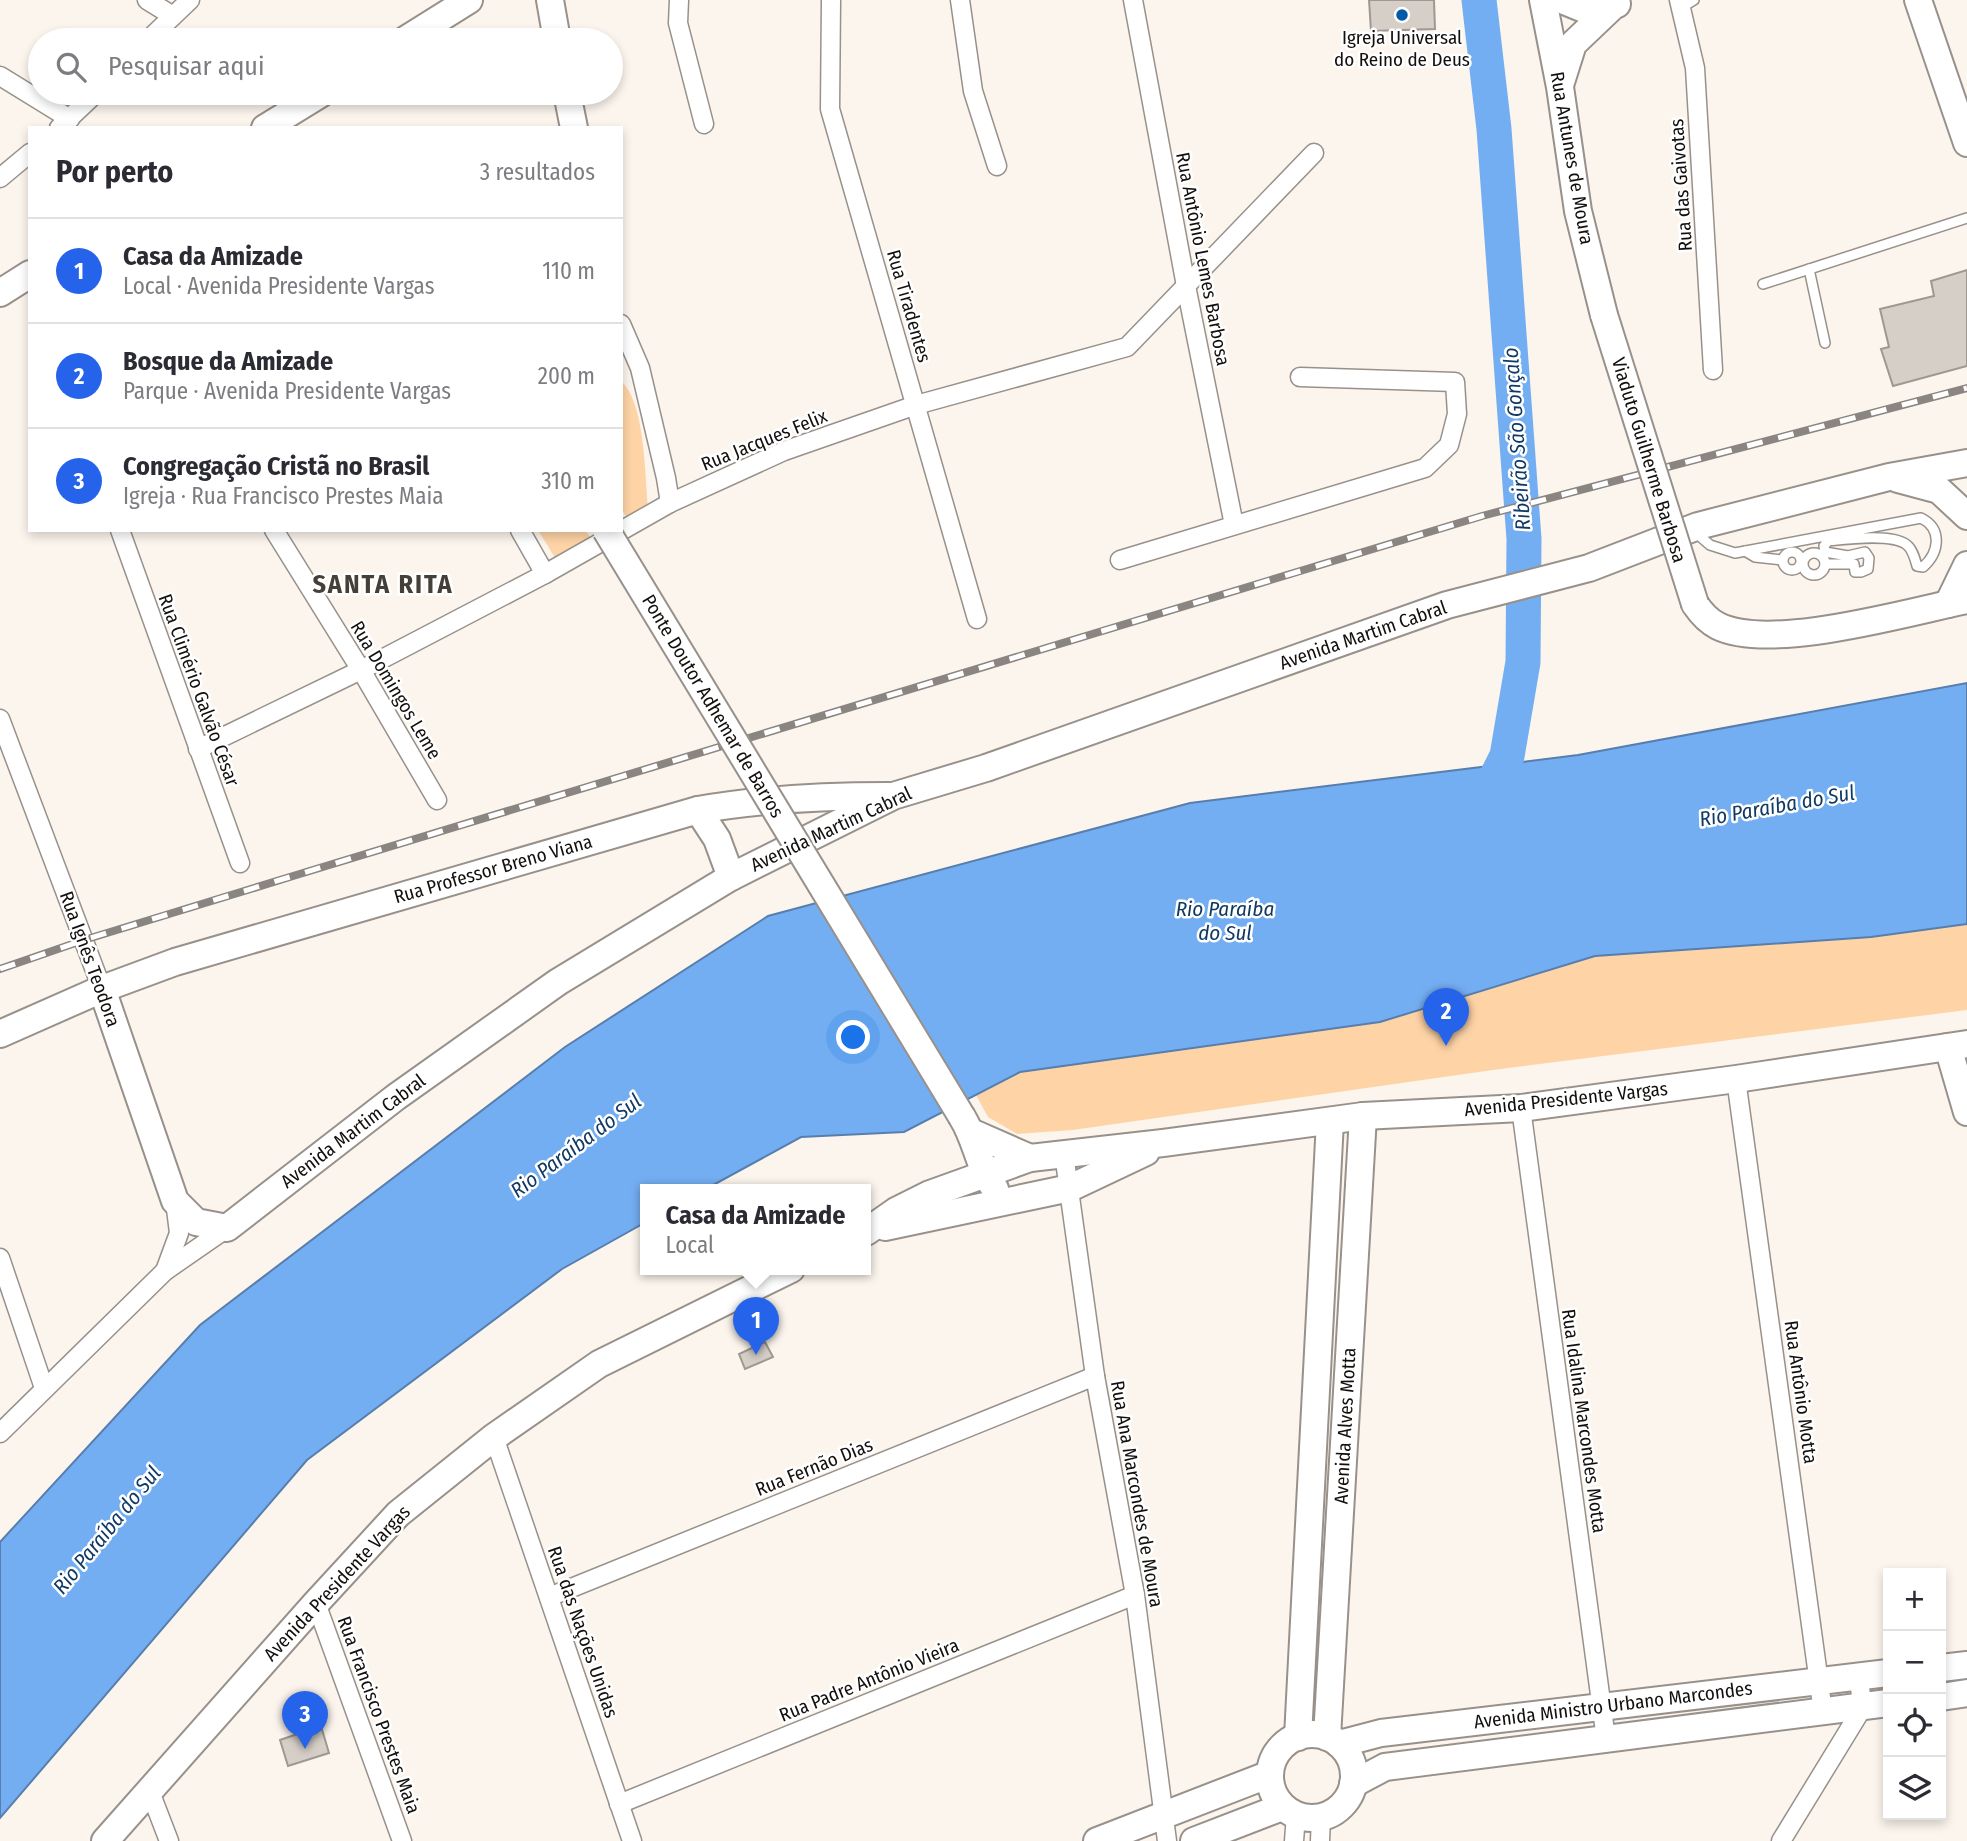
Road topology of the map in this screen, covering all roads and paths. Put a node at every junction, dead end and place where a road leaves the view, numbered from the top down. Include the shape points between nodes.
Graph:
1 (146, 0) edge
2 (190, 0) edge
3 (469, 0) edge
4 (550, 0) edge
5 (679, 0) edge
6 (831, 0) edge
7 (960, 0) edge
8 (1133, 0) edge
9 (1543, 0) edge
10 (1562, 0) edge
11 (1918, 0) edge
12 (1622, 2) edge
13 (1685, 3) edge
14 (173, 16) junction
15 (160, 28) edge
16 (424, 28) edge
17 (555, 28) edge
18 (0, 76) edge
19 (1560, 87) junction
20 (28, 97) edge
21 (39, 105) edge
22 (83, 105) edge
23 (303, 105) edge
24 (569, 105) edge
25 (64, 123) edge
26 (704, 124) dead end
27 (270, 126) edge
28 (573, 126) edge
29 (1967, 143) edge
30 (1314, 153) dead end
31 (28, 155) edge
32 (997, 166) dead end
33 (0, 178) edge
34 (1967, 218) edge
35 (1809, 269) junction
36 (28, 275) edge
37 (1763, 284) dead end
38 (1186, 286) junction
39 (0, 293) edge
40 (1604, 315) joint
41 (623, 329) edge
42 (1825, 343) dead end
43 (1713, 370) dead end
44 (1300, 377) dead end
45 (916, 405) junction
46 (1967, 463) edge
47 (1889, 477) junction
48 (670, 503) junction
49 (1967, 516) edge
50 (1234, 525) junction
51 (1691, 528) junction
52 (623, 530) edge
53 (121, 532) edge
54 (275, 532) edge
55 (521, 532) edge
56 (607, 532) edge
57 (619, 532) edge
58 (1745, 551) junction
59 (1120, 560) dead end
60 (1802, 561) junction
61 (1825, 564) junction
62 (1967, 565) edge
63 (545, 574) junction
64 (1957, 602) edge
65 (977, 619) dead end
66 (361, 670) junction
67 (0, 719) edge
68 (198, 749) junction
69 (893, 796) junction
70 (437, 800) dead end
71 (698, 810) junction
72 (240, 863) dead end
73 (731, 877) junction
74 (102, 989) junction
75 (0, 1034) edge
76 (1957, 1045) edge
77 (1736, 1079) junction
78 (1521, 1108) junction
79 (1967, 1112) edge
80 (1363, 1116) junction
81 (1330, 1121) junction
82 (967, 1125) junction
83 (1163, 1143) junction
84 (1064, 1154) junction
85 (1030, 1158) junction
86 (984, 1175) junction
87 (1070, 1188) junction
88 (175, 1201) junction
89 (1004, 1202) junction
90 (227, 1228) junction
91 (871, 1230) edge
92 (871, 1231) edge
93 (0, 1258) edge
94 (165, 1271) junction
95 (779, 1275) edge
96 (1095, 1376) junction
97 (44, 1388) junction
98 (1314, 1431) junction
99 (0, 1433) edge
100 (1344, 1435) junction
101 (494, 1437) junction
102 (1135, 1595) junction
103 (548, 1597) junction
104 (316, 1603) junction
105 (1967, 1665) edge
106 (1946, 1667) edge
107 (1883, 1674) edge
108 (1858, 1676) junction
109 (1820, 1681) junction
110 (1967, 1693) edge
111 (1946, 1696) edge
112 (1876, 1705) edge
113 (1602, 1707) junction
114 (1824, 1712) junction
115 (1298, 1737) junction
116 (1606, 1739) junction
117 (1333, 1740) junction
118 (1270, 1774) junction
119 (1353, 1784) junction
120 (149, 1789) junction
121 (619, 1804) junction
122 (1303, 1824) edge
123 (1165, 1828) edge
124 (105, 1841) edge
125 (169, 1841) edge
126 (402, 1841) edge
127 (632, 1841) edge
128 (1097, 1841) edge
129 (1194, 1841) edge
130 (1781, 1841) edge

1 - 14 street
2 - 14 street
3 - 16 street
4 - 17 street
5 - 26 street via 678,23
6 - 45 street, Rua Tiradentes via 830,109
7 - 32 street via 973,91
8 - 38 street, Rua Antônio Lemes Barbosa
9 - 19 street, Rua Antunes de Moura
10 - 12 street via 1584,9
11 - 29 street
12 - 19 street via 1573,44
13 - 43 street, Rua das Gaivotas via 1695,68
14 - 15 street
18 - 20 street
19 - 40 street, Rua Antunes de Moura via 1578,211
21 - 25 street
22 - 25 street
23 - 27 street
24 - 28 street
30 - 38 street, Rua Jacques Felix
31 - 33 street
34 - 35 lane
35 - 37 lane
35 - 42 lane
36 - 39 street
38 - 45 street, Rua Jacques Felix via 1127,347
38 - 50 street, Rua Antônio Lemes Barbosa
40 - 64 street, Viaduto Guilherme Barbosa, bridge via 1695,604 1703,616 1718,626 1757,635 1815,632
41 - 48 street via 640,368
44 - 50 street via 1455,382 1457,414 1450,445 1425,468
45 - 48 street, Rua Jacques Felix via 784,451
45 - 65 street, Rua Tiradentes
46 - 47 street, Avenida Martim Cabral
47 - 49 street via 1940,489
47 - 51 street, Avenida Martim Cabral
48 - 52 street, Rua Jacques Felix
50 - 59 street
51 - 58 lane via 1710,545 1735,553
51 - 69 street, Avenida Martim Cabral via 1589,568 1447,606 986,768
53 - 68 street, Rua Climério Galvão César
54 - 66 street, Rua Domingos Leme
55 - 63 street
56 - 82 street, Ponte Doutor Adhemar de Barros, bridge
57 - 63 street, Rua Jacques Felix
58 - 60 lane via 1782,560 1792,570
58 - 61 lane via 1921,518 1929,522 1936,538 1934,557 1923,567 1917,566 1905,543 1858,537 1829,541 1825,552 1848,556 1865,552 1868,569 1855,572 1854,564
60 - 61 lane via 1817,553
60 - 61 lane via 1806,572 1813,575
62 - 64 street
63 - 66 street, Rua Jacques Felix
66 - 68 street, Rua Jacques Felix
66 - 70 street, Rua Domingos Leme
67 - 74 street, Rua Ignês Teodora
68 - 72 street, Rua Climério Galvão César
69 - 71 street, Rua Professor Breno Viana via 820,796
69 - 73 street, Avenida Martim Cabral
71 - 73 street via 717,839
71 - 74 street, Rua Professor Breno Viana via 175,962
73 - 90 street, Avenida Martim Cabral via 558,982 396,1097
74 - 75 street, Rua Professor Breno Viana
74 - 88 street, Rua Ignês Teodora
76 - 77 street, Avenida Presidente Vargas
76 - 79 street
77 - 78 street, Avenida Presidente Vargas
77 - 109 street, Rua Antônio Motta
78 - 80 street, Avenida Presidente Vargas
78 - 113 street, Rua Idalina Marcondes Motta
80 - 81 street, Avenida Presidente Vargas
80 - 100 street, Avenida Alves Motta
81 - 83 street, Avenida Presidente Vargas
81 - 98 street, Avenida Alves Motta
82 - 85 street
82 - 86 street, Ponte Doutor Adhemar de Barros
83 - 84 street, Avenida Presidente Vargas
83 - 87 street, Avenida Presidente Vargas
84 - 85 street, Avenida Presidente Vargas
84 - 87 street, Rua Ana Marcondes de Moura
85 - 86 street, Avenida Presidente Vargas
86 - 89 street
86 - 91 street, Avenida Presidente Vargas via 930,1194
87 - 89 street, Avenida Presidente Vargas
87 - 96 street, Rua Ana Marcondes de Moura
88 - 90 street via 196,1222
88 - 94 street via 179,1233
89 - 92 street, Avenida Presidente Vargas
90 - 94 street, Avenida Martim Cabral
93 - 97 street
94 - 97 street, Avenida Martim Cabral
95 - 101 street, Avenida Presidente Vargas via 599,1363
96 - 102 street, Rua Ana Marcondes de Moura
96 - 103 street, Rua Fernão Dias
97 - 99 street, Avenida Martim Cabral
98 - 100 street
98 - 115 street, Avenida Alves Motta
100 - 117 street, Avenida Alves Motta
101 - 103 street, Rua das Nações Unidas
101 - 104 street, Avenida Presidente Vargas via 398,1514
102 - 121 street, Rua Padre Antônio Vieira
102 - 123 street, Rua Ana Marcondes de Moura
103 - 121 street, Rua das Nações Unidas
104 - 120 street, Avenida Presidente Vargas
104 - 126 street, Rua Francisco Prestes Maia
105 - 106 street
107 - 108 street, Avenida Ministro Urbano Marcondes
108 - 109 street, Avenida Ministro Urbano Marcondes
108 - 112 street
109 - 113 street, Avenida Ministro Urbano Marcondes
109 - 114 street, Rua Antônio Motta
110 - 111 street
112 - 114 street, Avenida Ministro Urbano Marcondes
112 - 130 street
113 - 116 street, Rua Idalina Marcondes Motta
113 - 117 street, Avenida Ministro Urbano Marcondes
114 - 116 street, Avenida Ministro Urbano Marcondes
115 - 117 street via 1311,1734
115 - 118 street via 1273,1759
116 - 119 street, Avenida Ministro Urbano Marcondes via 1385,1767
117 - 119 street via 1352,1762
118 - 122 street via 1274,1794
118 - 123 street
119 - 122 street via 1335,1812
120 - 124 street, Avenida Presidente Vargas
120 - 125 street
121 - 127 street, Rua das Nações Unidas
122 - 129 street
123 - 128 street

